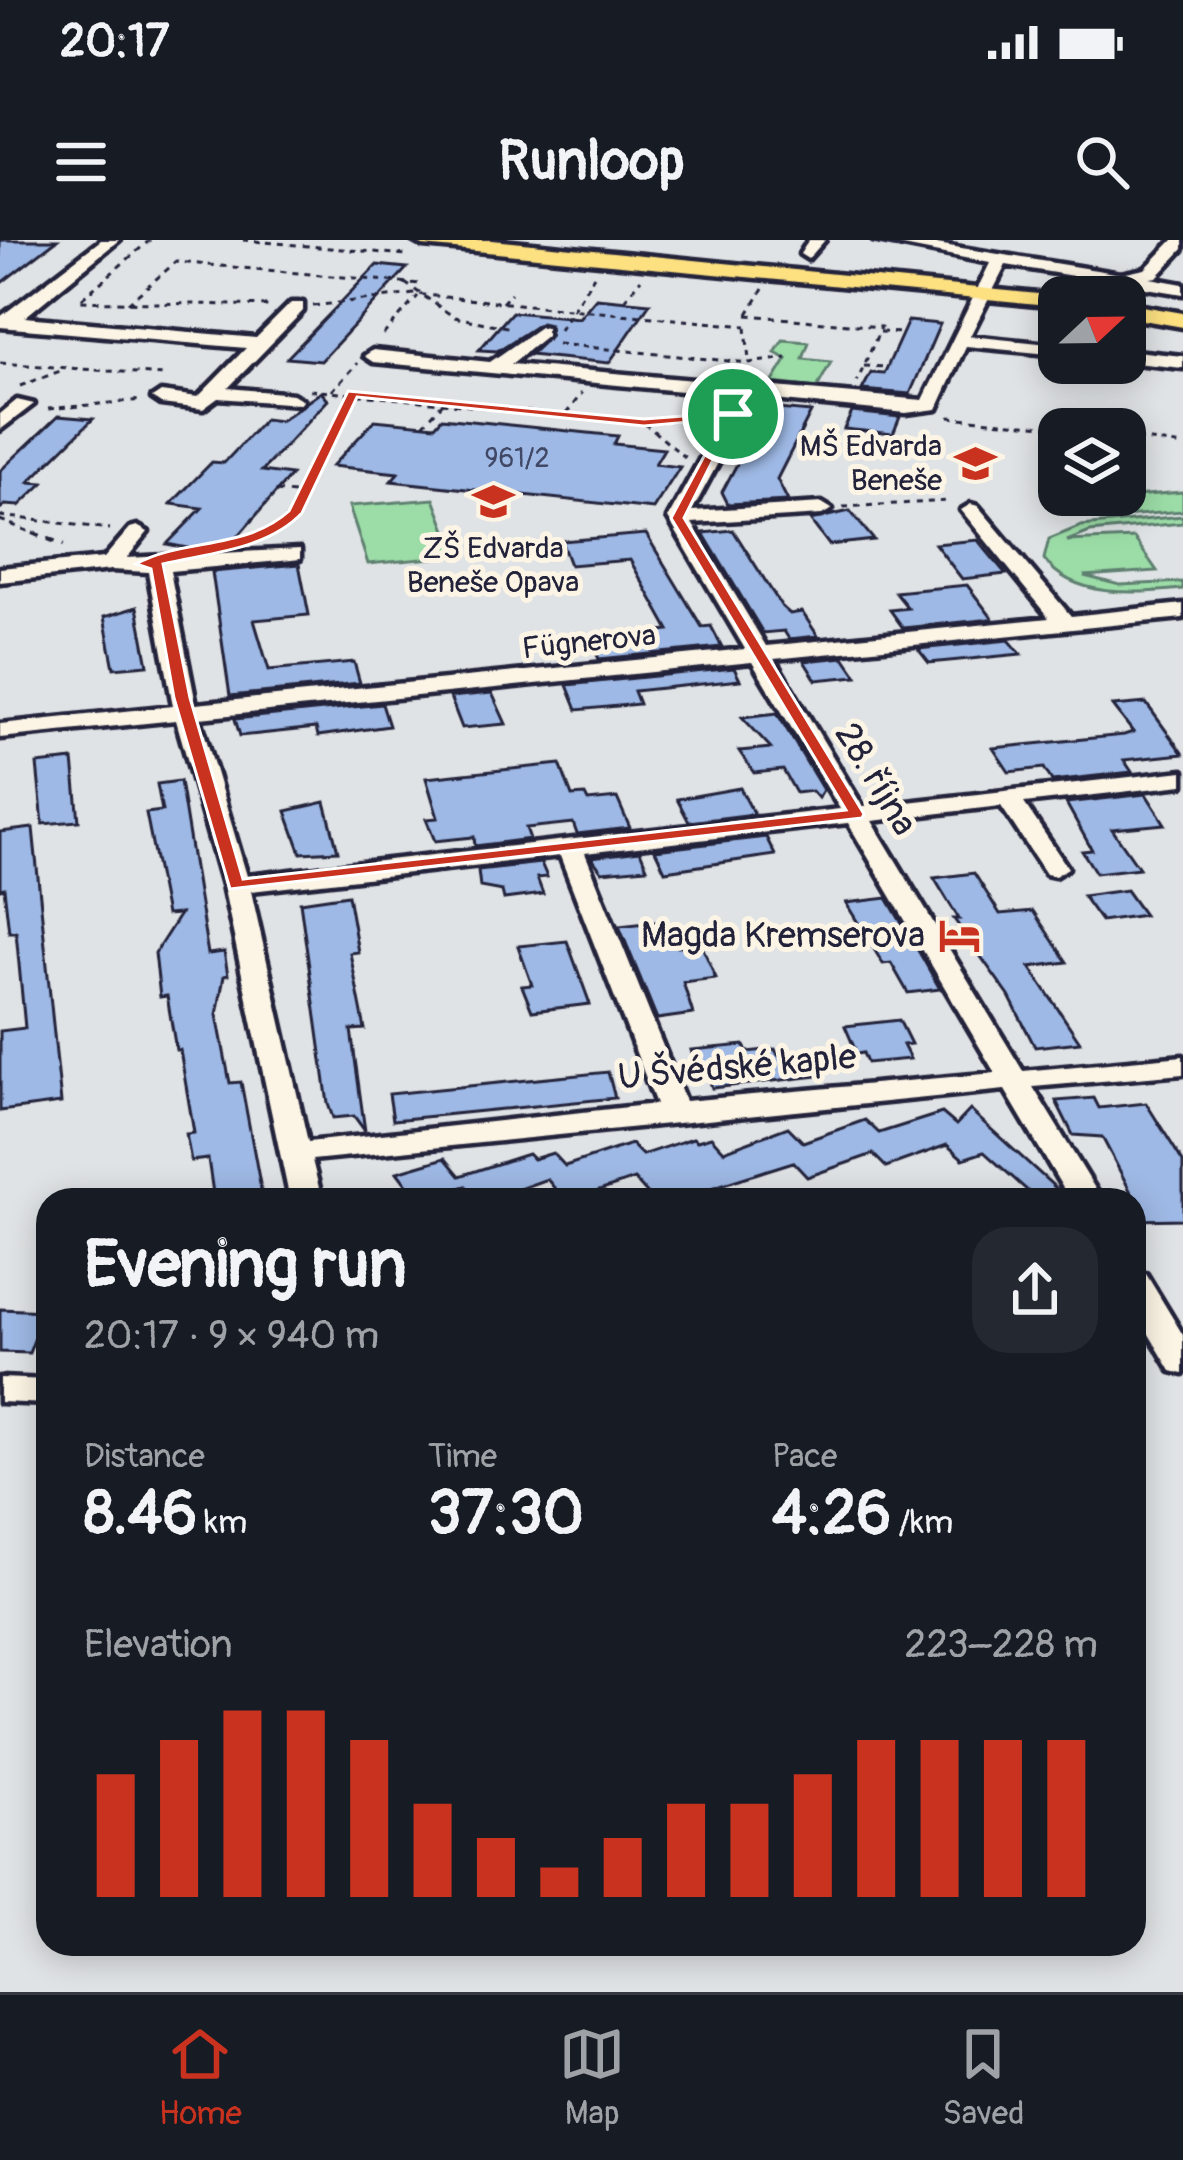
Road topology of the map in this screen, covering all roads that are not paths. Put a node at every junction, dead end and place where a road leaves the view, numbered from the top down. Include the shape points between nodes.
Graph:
1 (111, 240) edge
2 (423, 240) edge
3 (881, 240) edge
4 (1181, 240) edge
5 (931, 244) edge
6 (1001, 259) junction
7 (1106, 276) edge
8 (1131, 276) edge
9 (1146, 283) edge
10 (1183, 289) edge
11 (982, 290) junction
12 (1038, 297) edge
13 (297, 307) road end
14 (1146, 314) edge
15 (1183, 320) edge
16 (5, 322) edge
17 (530, 331) road end
18 (960, 340) junction
19 (260, 344) junction
20 (1038, 348) edge
21 (373, 356) dead end
22 (1146, 358) edge
23 (1183, 362) edge
24 (495, 367) junction
25 (214, 392) junction
26 (160, 398) road end
27 (293, 400) road end
28 (737, 400) junction
29 (236, 406) dead end
30 (822, 509) road end
31 (971, 510) road end
32 (678, 518) junction
33 (137, 532) road end
34 (292, 554) dead end
35 (111, 564) junction
36 (158, 566) junction
37 (0, 575) edge
38 (1183, 611) edge
39 (1064, 623) junction
40 (758, 656) junction
41 (187, 712) junction
42 (0, 731) edge
43 (1183, 778) edge
44 (1007, 796) junction
45 (856, 814) junction
46 (569, 847) junction
47 (1055, 868) dead end
48 (236, 885) junction
49 (1183, 1065) edge
50 (1016, 1081) junction
51 (674, 1111) junction
52 (298, 1152) junction
53 (304, 1188) edge
54 (1079, 1188) edge
55 (1146, 1302) edge
56 (1183, 1364) edge
57 (0, 1390) edge
58 (36, 1392) edge

1 - 16 street
2 - 11 main road
3 - 5 street
4 - 8 street via 1151,273
5 - 6 street
6 - 7 street
6 - 11 street
9 - 10 street
11 - 12 main road
11 - 18 street
13 - 19 street
14 - 15 main road
16 - 19 street
17 - 24 street
18 - 20 street
18 - 28 street via 930,405
19 - 25 street
21 - 24 street
22 - 23 street
24 - 28 street
25 - 26 street
25 - 27 street
25 - 29 street
28 - 32 street
30 - 32 street
31 - 39 street
32 - 40 street, 28. října
33 - 35 street
34 - 36 street
35 - 36 street
35 - 37 street
36 - 41 street
38 - 39 street, Fügnerova
39 - 40 street, Fügnerova
40 - 41 street, Fügnerova
40 - 45 street, 28. října
41 - 42 street, Fügnerova
41 - 48 street
43 - 44 street
44 - 45 street
44 - 47 street
45 - 46 street
45 - 50 street, 28. října
46 - 48 street
46 - 51 street
48 - 52 street
49 - 50 street, U Švédské kaple
50 - 51 street, U Švédské kaple
50 - 54 street, 28. října
51 - 52 street, U Švédské kaple
52 - 53 street
55 - 56 street
57 - 58 street

